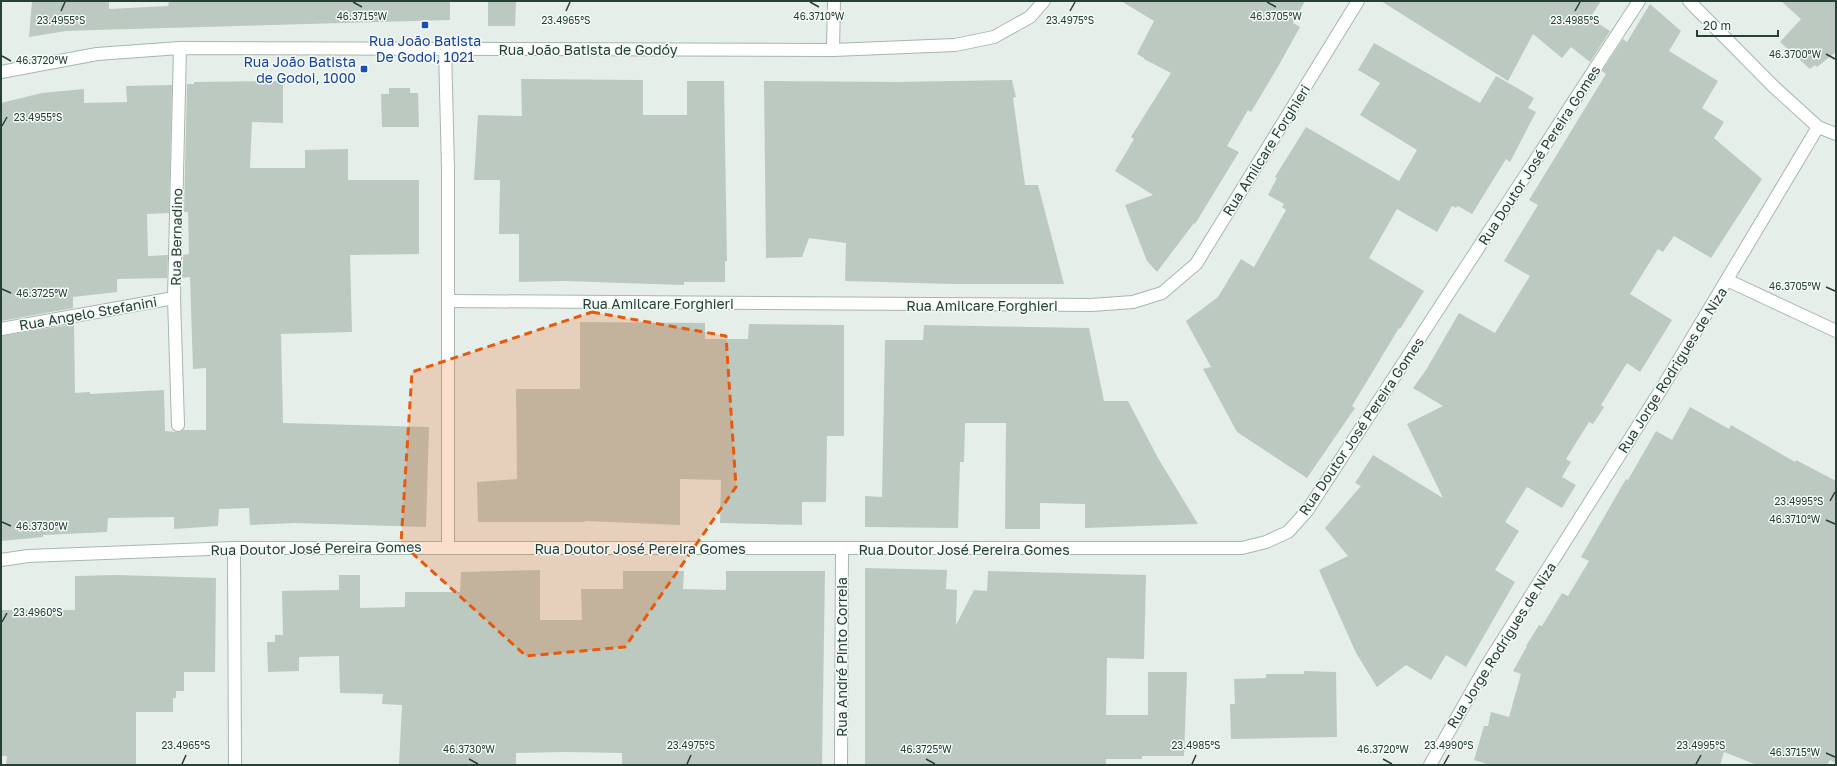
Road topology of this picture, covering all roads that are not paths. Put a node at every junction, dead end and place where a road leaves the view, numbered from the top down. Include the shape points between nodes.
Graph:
1 (834, 1) edge
2 (1044, 1) edge
3 (1358, 1) edge
4 (1639, 1) edge
5 (1689, 1) edge
6 (180, 48) junction
7 (445, 49) junction
8 (833, 50) junction
9 (1, 72) edge
10 (1818, 128) junction
11 (1836, 134) edge
12 (1727, 280) junction
13 (174, 298) junction
14 (448, 301) junction
15 (1, 329) edge
16 (1836, 331) edge
17 (178, 425) dead end
18 (448, 547) junction
19 (234, 548) junction
20 (842, 549) junction
21 (1, 560) edge
22 (234, 765) edge
23 (841, 765) edge
24 (1430, 765) edge

1 - 8 street
2 - 8 street, Rua João Batista de Godóy via 1030,17 994,37 955,45
3 - 14 street, Rua Amilcare Forghieri via 1196,264 1162,293 1132,302 1091,305
4 - 20 street, Rua Doutor José Pereira Gomes via 1307,511 1288,532 1266,542 1242,548
5 - 10 street
6 - 7 street, Rua João Batista de Godóy
6 - 9 street, Rua João Batista de Godóy via 97,54
6 - 13 street, Rua Bernadino
7 - 8 street, Rua João Batista de Godóy
7 - 14 street
10 - 11 street
10 - 12 street, Rua Jorge Rodrigues de Niza
12 - 16 street
12 - 24 street, Rua Jorge Rodrigues de Niza via 1662,388 1485,668
13 - 15 street, Rua Angelo Stefanini
13 - 17 street, Rua Bernadino
14 - 18 street
18 - 19 street, Rua Doutor José Pereira Gomes
18 - 20 street, Rua Doutor José Pereira Gomes
19 - 21 street, Rua Doutor José Pereira Gomes via 28,556
19 - 22 street
20 - 23 street, Rua André Pinto Correia

